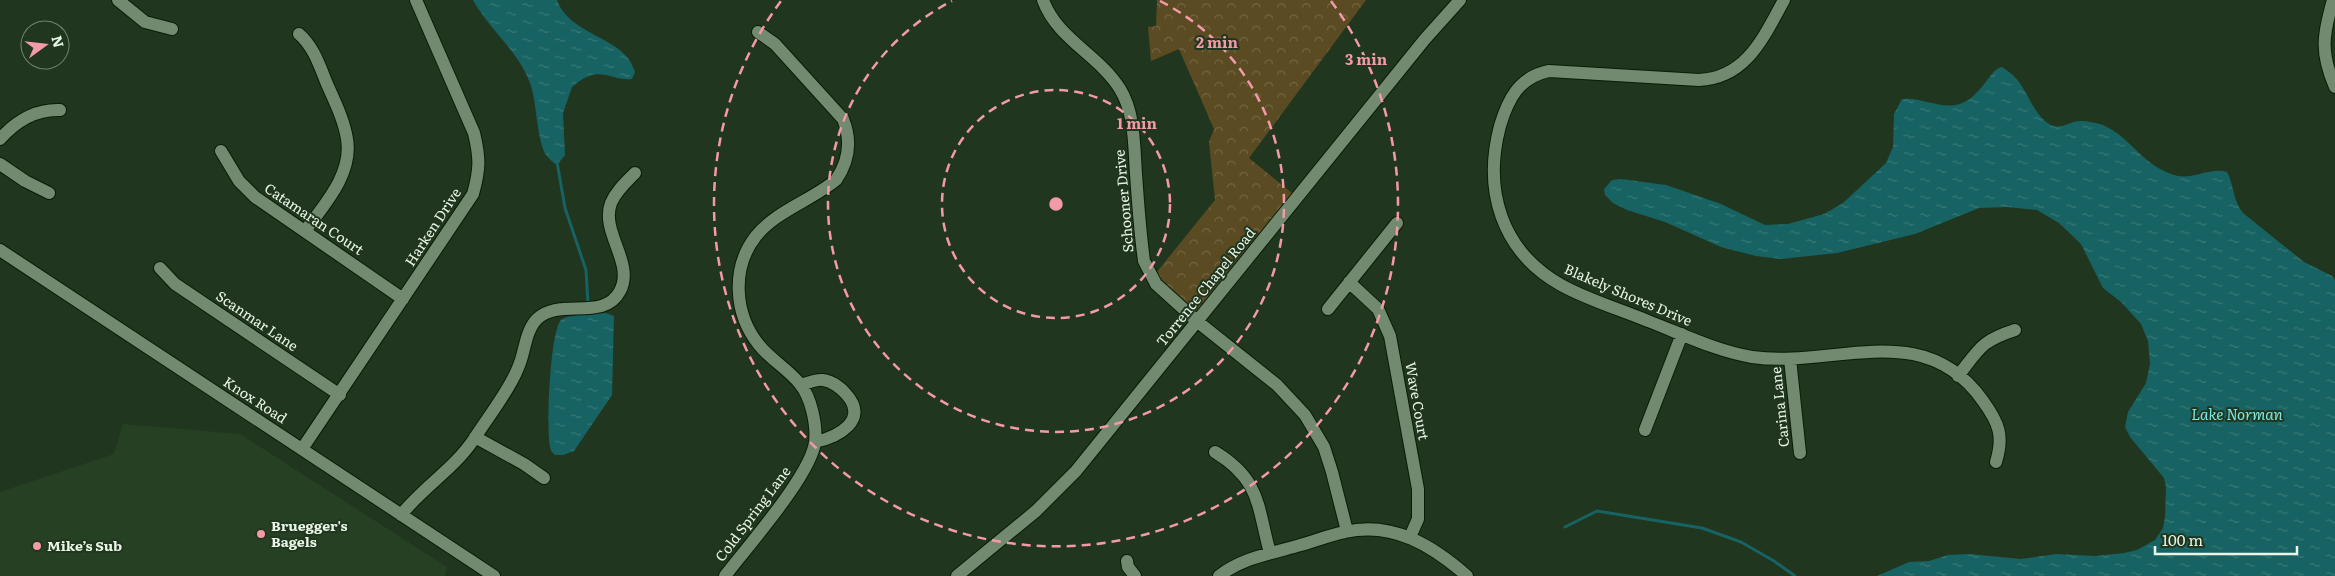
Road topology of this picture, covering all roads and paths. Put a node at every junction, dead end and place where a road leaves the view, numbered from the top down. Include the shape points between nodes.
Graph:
1 (118, 0) edge
2 (416, 0) edge
3 (1043, 0) edge
4 (1460, 0) edge
5 (1784, 0) edge
6 (2333, 0) edge
7 (172, 29) dead end
8 (758, 32) dead end
9 (299, 34) dead end
10 (2335, 87) edge
11 (60, 110) dead end
12 (0, 139) edge
13 (221, 151) dead end
14 (0, 164) edge
15 (635, 174) dead end
16 (49, 193) dead end
17 (1397, 223) dead end
18 (305, 231) junction
19 (0, 250) edge
20 (160, 268) dead end
21 (1349, 282) junction
22 (404, 299) junction
23 (1328, 308) dead end
24 (1198, 322) junction
25 (2015, 330) dead end
26 (1682, 334) junction
27 (1790, 359) junction
28 (1958, 376) junction
29 (801, 385) junction
30 (340, 395) junction
31 (1645, 430) dead end
32 (474, 438) junction
33 (815, 442) junction
34 (302, 449) junction
35 (1215, 452) dead end
36 (1800, 454) dead end
37 (1996, 462) dead end
38 (544, 478) dead end
39 (401, 515) junction
40 (1347, 531) junction
41 (1410, 537) junction
42 (1270, 553) junction
43 (1127, 562) dead end
44 (494, 576) edge
45 (725, 576) edge
46 (957, 576) edge
47 (1135, 576) edge
48 (1219, 576) edge
49 (1467, 576) edge

1 - 7 street via 145,22
2 - 22 street, Harken Drive via 474,133 480,172 473,194
3 - 24 street, Schooner Drive via 1052,18 1110,76 1126,100 1133,134 1144,261 1156,284
4 - 24 street, Torrence Chapel Road via 1419,46
5 - 26 street, Blakely Shores Drive via 1750,58 1720,76 1699,80 1548,71 1529,78 1518,87 1504,112 1494,153 1494,182 1504,224 1520,250 1562,286
6 - 10 street via 2323,50
8 - 29 street, Cold Spring Lane via 775,44 832,106 848,131 848,153 844,169 836,180 756,236 745,256 738,280 740,305 751,333 766,353
9 - 18 street via 311,47 348,139 341,179
11 - 12 street via 38,112 24,118
13 - 18 street, Catamaran Court via 246,189
14 - 16 street
15 - 32 street via 619,190 609,210 623,275 620,291 606,304 555,310 536,320 530,329 518,369
17 - 21 street
18 - 22 street, Catamaran Court
19 - 34 street, Knox Road
20 - 30 street, Scanmar Lane via 175,284
21 - 23 street
21 - 41 street, Wave Court via 1378,309 1390,336 1418,490 1418,519
22 - 30 street, Harken Drive
24 - 40 street, Schooner Drive via 1277,386 1305,414 1324,447
24 - 46 street, Torrence Chapel Road via 1059,489
25 - 28 street via 1985,342
26 - 27 street, Blakely Shores Drive via 1750,356
26 - 31 street
27 - 28 street, Blakely Shores Drive via 1895,350 1932,360
27 - 36 street, Carina Lane
28 - 37 street, Blakely Shores Drive via 1979,395 1998,427 2001,441
29 - 33 street, Cold Spring Lane via 814,424
29 - 33 street via 823,380 836,385 850,398 855,411 853,421 842,432
30 - 34 street, Harken Drive
32 - 38 street
32 - 39 street via 458,460
33 - 45 street, Cold Spring Lane via 806,469
34 - 39 street, Knox Road
35 - 42 street via 1234,465 1250,483
39 - 44 street, Knox Road
40 - 41 street
40 - 42 street
41 - 49 street via 1440,553
42 - 48 street via 1234,566
43 - 47 street

